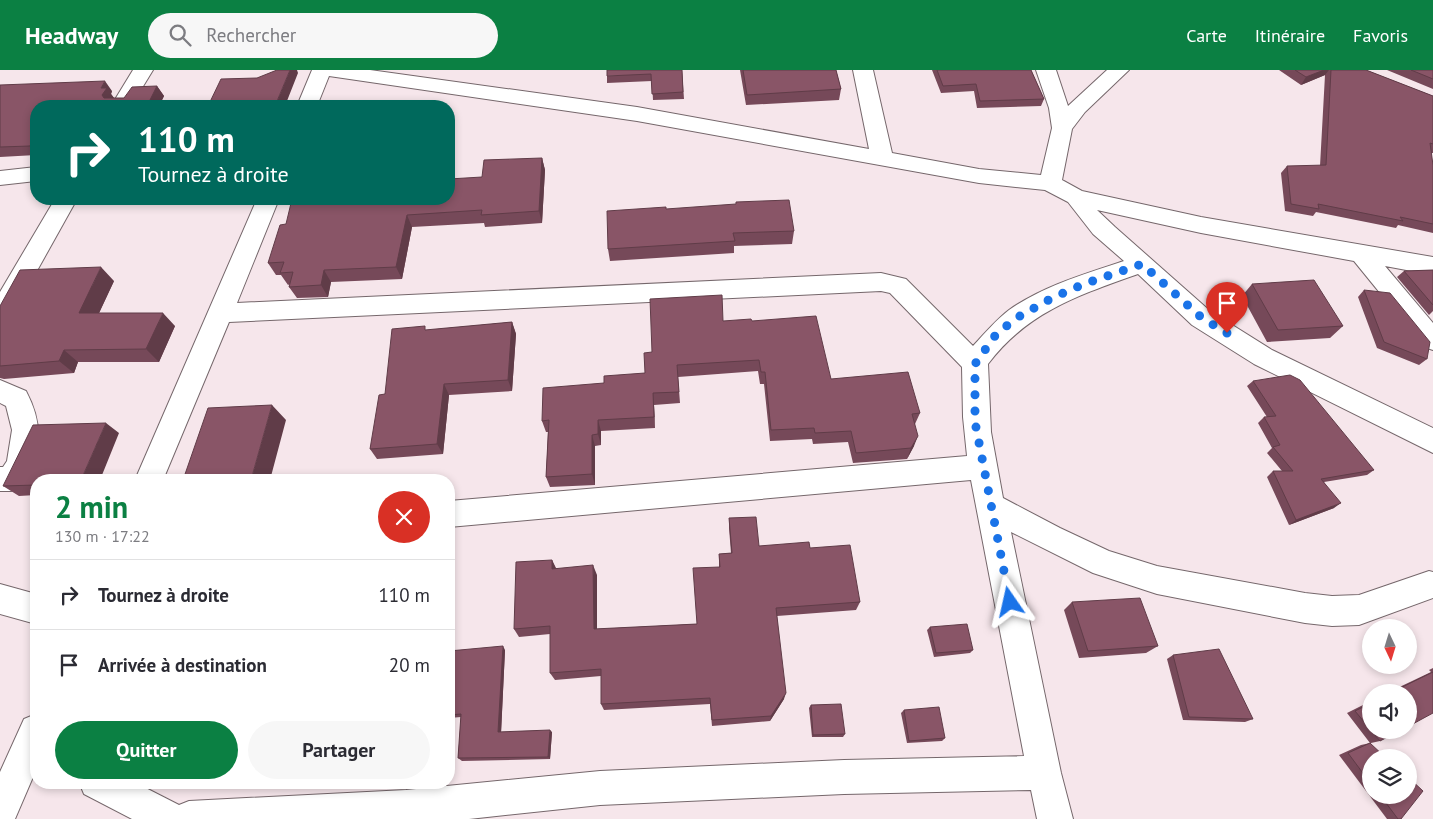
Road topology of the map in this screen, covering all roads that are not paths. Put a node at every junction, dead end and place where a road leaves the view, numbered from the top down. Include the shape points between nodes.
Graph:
1 (142, 70) edge
2 (322, 70) edge
3 (327, 70) edge
4 (863, 70) edge
5 (1046, 70) edge
6 (1118, 70) edge
7 (124, 100) edge
8 (310, 100) edge
9 (1062, 128) junction
10 (882, 158) junction
11 (30, 175) edge
12 (0, 178) edge
13 (1050, 183) junction
14 (1076, 197) junction
15 (63, 205) edge
16 (266, 205) edge
17 (1363, 254) junction
18 (1142, 264) junction
19 (1433, 266) edge
20 (221, 313) junction
21 (0, 314) edge
22 (1433, 340) edge
23 (975, 364) junction
24 (0, 391) edge
25 (1433, 442) edge
26 (982, 467) junction
27 (152, 474) edge
28 (0, 479) edge
29 (991, 506) junction
30 (455, 513) edge
31 (1432, 585) edge
32 (0, 599) edge
33 (30, 607) edge
34 (30, 752) edge
35 (1044, 773) junction
36 (110, 789) edge
37 (0, 812) edge
38 (169, 819) edge
39 (189, 819) edge
40 (1055, 819) edge

1 - 7 street
2 - 8 street
3 - 10 street via 637,114
4 - 10 street
5 - 9 street
6 - 9 street via 1078,107
9 - 13 street
10 - 13 street via 979,176
11 - 12 street
13 - 14 street
14 - 17 street via 1201,225
14 - 18 street via 1106,234
15 - 21 street
16 - 20 street
17 - 19 street
17 - 22 street
18 - 23 street via 1084,284 1020,316 997,333
18 - 25 street via 1202,318 1263,357
20 - 23 street via 881,282 897,285
20 - 27 street
23 - 26 street via 975,422
24 - 28 street via 17,399 26,430 20,464 11,479
26 - 29 street
26 - 30 street
29 - 31 street via 1104,563 1157,580 1305,608 1359,610
29 - 35 street
32 - 33 street
34 - 37 street
35 - 39 street via 844,777 600,788 406,808
35 - 40 street
36 - 38 street

